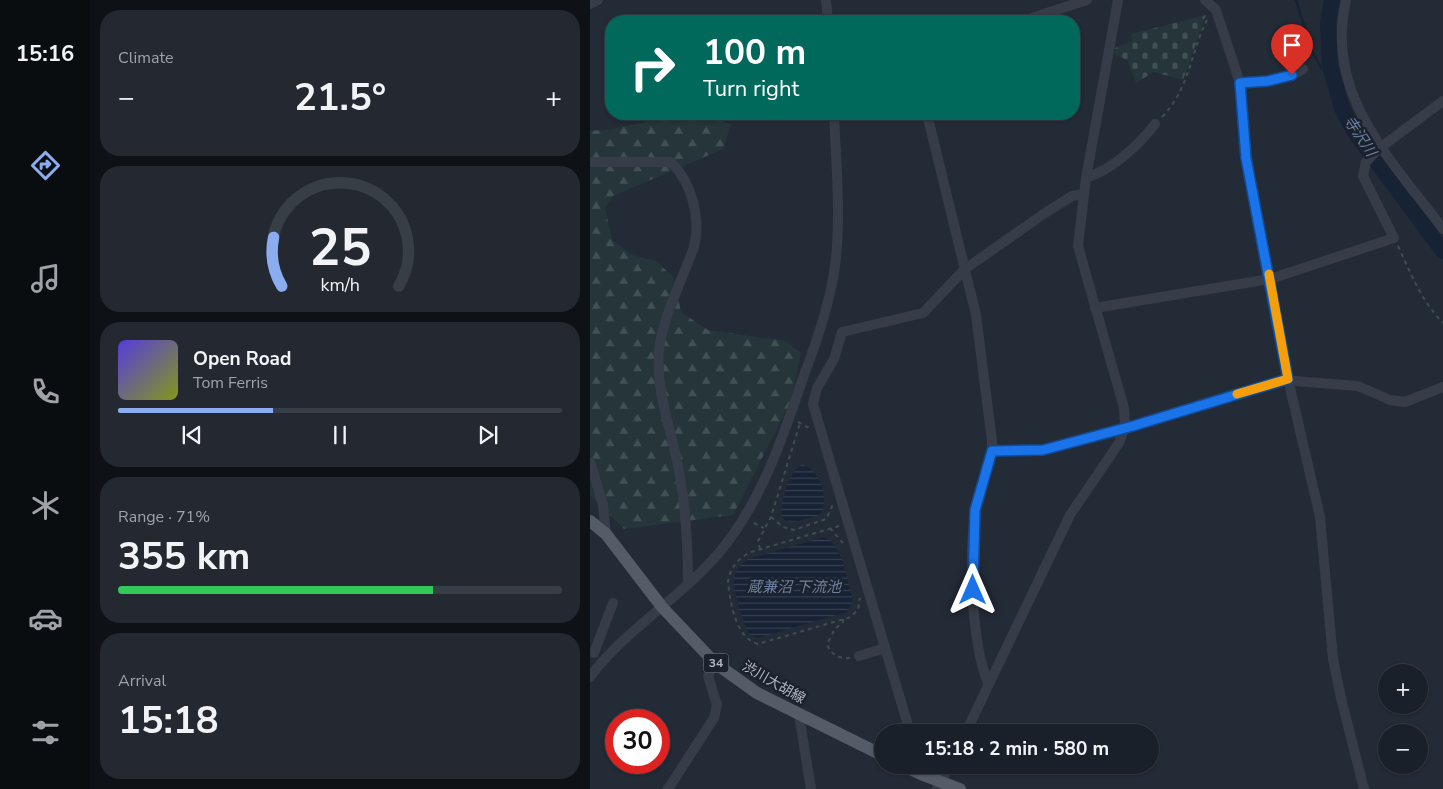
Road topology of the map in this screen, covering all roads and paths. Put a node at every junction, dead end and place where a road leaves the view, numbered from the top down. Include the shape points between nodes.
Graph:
1 (598, 0) edge
2 (826, 0) edge
3 (1087, 0) edge
4 (1118, 0) edge
5 (1205, 0) edge
6 (1346, 0) edge
7 (1073, 2) edge
8 (1215, 3) edge
9 (590, 4) edge
10 (827, 15) edge
11 (1038, 15) edge
12 (1303, 69) dead end
13 (1240, 83) junction
14 (1443, 101) edge
15 (834, 120) edge
16 (928, 120) edge
17 (1155, 124) joint
18 (1379, 148) junction
19 (590, 162) edge
20 (1086, 178) junction
21 (1084, 194) junction
22 (1443, 229) edge
23 (1394, 238) junction
24 (965, 269) junction
25 (1270, 279) junction
26 (1095, 308) junction
27 (1443, 323) edge
28 (1288, 379) junction
29 (802, 383) junction
30 (1443, 387) edge
31 (817, 388) junction
32 (796, 421) dead end
33 (800, 423) junction
34 (1125, 427) junction
35 (812, 436) dead end
36 (992, 451) junction
37 (590, 462) edge
38 (831, 501) dead end
39 (771, 517) junction
40 (590, 521) edge
41 (754, 523) dead end
42 (848, 523) junction
43 (764, 528) junction
44 (830, 528) junction
45 (606, 534) junction
46 (760, 549) junction
47 (846, 551) dead end
48 (688, 584) junction
49 (860, 598) dead end
50 (613, 603) dead end
51 (662, 607) junction
52 (843, 619) junction
53 (885, 648) junction
54 (592, 652) edge
55 (859, 656) joint
56 (604, 660) junction
57 (715, 663) junction
58 (590, 678) edge
59 (988, 683) junction
60 (799, 715) junction
61 (908, 724) edge
62 (970, 724) edge
63 (874, 751) edge
64 (926, 774) edge
65 (945, 774) edge
66 (939, 785) edge
67 (668, 789) edge
68 (811, 789) edge
69 (960, 789) edge
70 (1364, 789) edge

1 - 9 street
2 - 10 street
3 - 7 street
4 - 20 street
5 - 8 street
6 - 18 street via 1342,40 1349,90
7 - 11 street
8 - 13 street
8 - 17 path via 1184,86 1175,104
12 - 13 street via 1268,81
13 - 25 street via 1246,158
14 - 18 street
15 - 29 street via 837,192 834,271 826,313
16 - 24 street
17 - 20 street via 1136,147 1096,175
18 - 22 street
18 - 23 street via 1366,162 1364,176
19 - 48 street via 671,162 680,171 692,197 697,234 659,350 664,410 681,484
20 - 21 street
21 - 24 street via 1072,196 1045,213
21 - 26 street via 1078,246
23 - 25 street
23 - 27 path via 1417,289
24 - 31 street via 923,312 842,332 834,359
24 - 36 street via 976,315
25 - 26 street
25 - 28 street
26 - 34 street via 1124,408
28 - 30 street via 1358,386 1390,400 1405,402
28 - 34 street
28 - 70 street via 1322,533 1328,618 1337,678
29 - 31 street
29 - 48 street via 774,460 738,529
31 - 42 street via 813,404
32 - 33 path
33 - 35 path via 808,426
33 - 39 path
34 - 36 street via 1043,450
34 - 59 street via 1114,452 1078,502
36 - 59 street via 975,510 973,540 973,606
37 - 45 street via 603,505
38 - 39 path via 832,507 826,519 800,529 783,527
39 - 43 path
40 - 45 main road, 渋川大胡線 / 34
41 - 43 path
42 - 44 path
42 - 53 street
43 - 46 path via 758,541
44 - 46 path
44 - 47 path via 843,542
45 - 51 main road, 渋川大胡線 / 34
46 - 52 path via 739,559 728,581 740,630 747,639 758,644
48 - 51 street
49 - 52 path via 854,613
50 - 54 street
51 - 56 street
51 - 57 main road, 渋川大胡線 / 34
52 - 55 path via 829,641 829,649 839,658
53 - 55 street
53 - 61 street
54 - 56 street
56 - 58 street
57 - 60 main road, 渋川大胡線 / 34 via 757,693
57 - 67 street via 708,676 717,704 714,718
59 - 62 street
60 - 63 main road, 渋川大胡線 / 34
60 - 68 street
64 - 66 main road
65 - 66 street
66 - 69 main road

